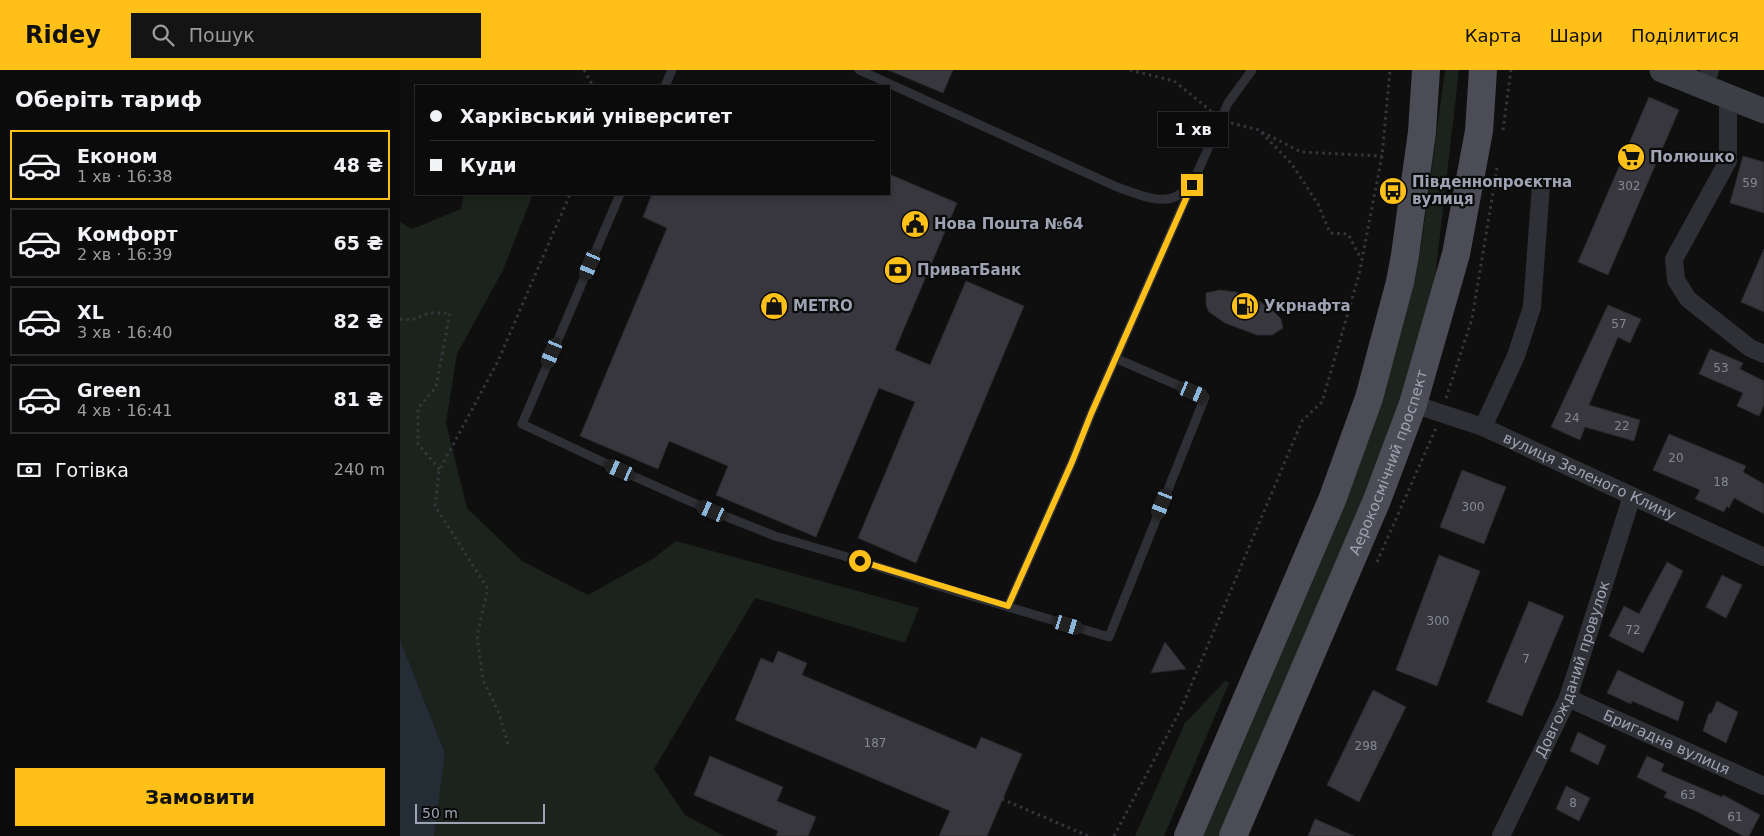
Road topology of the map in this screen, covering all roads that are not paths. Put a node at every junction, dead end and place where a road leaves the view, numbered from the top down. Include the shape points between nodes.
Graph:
1 (672, 70) edge
2 (859, 70) edge
3 (1252, 70) edge
4 (1426, 70) edge
5 (1483, 70) edge
6 (1662, 70) edge
7 (1707, 78) edge
8 (665, 85) edge
9 (1728, 97) junction
10 (1764, 111) edge
11 (1192, 185) junction
12 (1541, 185) dead end
13 (620, 195) edge
14 (1757, 351) edge
15 (1115, 358) junction
16 (1413, 404) junction
17 (1483, 427) junction
18 (1632, 496) junction
19 (1764, 557) edge
20 (1008, 606) junction
21 (1568, 698) junction
22 (1764, 786) edge
23 (1188, 836) edge
24 (1233, 836) edge
25 (1502, 836) edge

1 - 8 lane
2 - 11 lane via 1117,187 1165,199 1177,196
3 - 11 lane via 1228,102
4 - 23 main road via 1422,132 1405,255 1369,398 1332,500
5 - 16 main road, Аерокосмічний проспект via 1479,131 1456,254
6 - 7 main road
7 - 9 main road
9 - 10 main road
9 - 14 street via 1728,161 1674,259 1676,280 1688,300
11 - 15 lane
12 - 17 street via 1532,307 1516,356
13 - 20 lane via 522,424 635,477 774,536
15 - 20 lane
15 - 20 lane via 1205,397 1109,637
16 - 17 street, вулиця Зеленого Клину
16 - 24 main road, Аерокосмічний проспект via 1377,500
17 - 18 street, вулиця Зеленого Клину
18 - 19 street, вулиця Зеленого Клину
18 - 21 street, Довгожданий провулок
21 - 22 street, Бригадна вулиця
21 - 25 street, Довгожданий провулок

